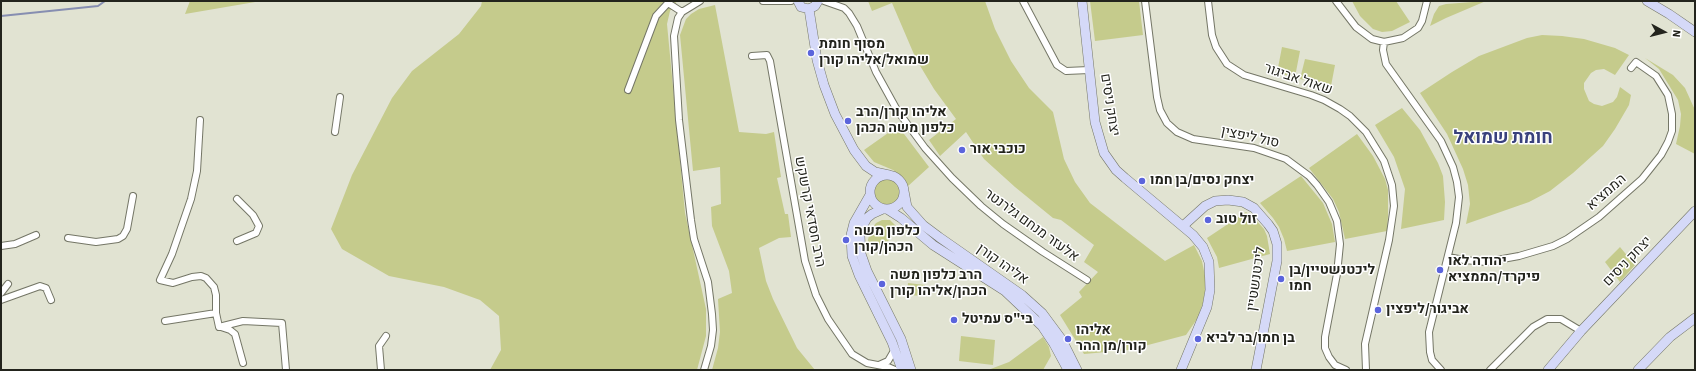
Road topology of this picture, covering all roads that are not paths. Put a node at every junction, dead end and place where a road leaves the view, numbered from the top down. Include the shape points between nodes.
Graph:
1 (700, 1) edge
2 (763, 1) edge
3 (791, 1) edge
4 (798, 1) edge
5 (818, 1) edge
6 (824, 1) edge
7 (1023, 1) edge
8 (1082, 1) edge
9 (1145, 1) edge
10 (1208, 1) edge
11 (1336, 1) edge
12 (1427, 1) edge
13 (1647, 1) edge
14 (808, 10) junction
15 (682, 12) junction
16 (1695, 32) edge
17 (1384, 42) junction
18 (752, 56) dead end
19 (1632, 68) dead end
20 (1089, 70) junction
21 (628, 90) dead end
22 (340, 97) dead end
23 (200, 120) dead end
24 (335, 132) dead end
25 (861, 161) junction
26 (890, 175) junction
27 (904, 191) junction
28 (870, 192) junction
29 (133, 196) dead end
30 (237, 199) dead end
31 (885, 209) junction
32 (1695, 212) edge
33 (1183, 226) junction
34 (36, 235) dead end
35 (68, 238) dead end
36 (237, 241) dead end
37 (1, 246) edge
38 (1448, 257) junction
39 (1087, 280) dead end
40 (8, 284) dead end
41 (1, 293) edge
42 (1, 300) edge
43 (51, 300) dead end
44 (216, 313) junction
45 (1695, 318) edge
46 (164, 321) dead end
47 (219, 327) junction
48 (1581, 331) junction
49 (386, 336) dead end
50 (895, 349) junction
51 (243, 363) dead end
52 (874, 365) junction
53 (286, 370) edge
54 (381, 370) edge
55 (704, 370) edge
56 (894, 370) edge
57 (902, 370) edge
58 (911, 370) edge
59 (1068, 370) edge
60 (1077, 370) edge
61 (1181, 370) edge
62 (1256, 370) edge
63 (1346, 370) edge
64 (1366, 370) edge
65 (1441, 370) edge
66 (1490, 370) edge
67 (1548, 370) edge
68 (1638, 370) edge

1 - 15 street
2 - 3 street
4 - 14 street via 801,7
5 - 14 street
6 - 39 street, אלעזר מנחם גלרנטר via 844,8 854,19 887,93 935,160 1003,224
7 - 20 street via 1057,65 1066,71
8 - 20 street, יצחק ניסים
9 - 63 street, סול ליפצין via 1158,105 1167,123 1177,132 1193,139 1254,148 1286,159 1309,176 1330,204 1339,230 1340,244 1325,348 1335,365
10 - 64 street, שאול אביגור via 1212,35 1216,48 1227,64 1244,75 1311,95 1340,109 1366,132 1384,161 1392,185 1394,206 1366,344
11 - 17 street via 1356,27 1372,39
12 - 17 street via 1418,28 1403,38
13 - 16 street
14 - 25 street via 824,85 838,120
15 - 21 street via 668,3 656,16
15 - 55 street via 674,36 679,120 694,239 708,282 713,330
17 - 38 street via 1386,64 1441,141 1453,167 1457,182 1458,210
18 - 52 street, הרב חסדאי קרשקש via 767,55 770,61 805,261 816,295 846,346 859,359
19 - 38 street, הממציא via 1636,62 1656,76 1668,95 1672,114 1672,132 1662,155 1642,179 1599,217 1553,246 1486,262
20 - 33 street, יצחק ניסים via 1095,122 1104,154 1116,170
22 - 24 street
23 - 44 street via 197,171 191,199 160,280 173,283 192,277 206,278 214,287
25 - 26 street via 870,170
25 - 28 street
26 - 27 street via 900,181
26 - 28 street via 875,180
27 - 31 street via 899,204
27 - 60 street, אליהו קורן via 907,207 923,225 1042,313 1062,340
28 - 31 street via 876,205
28 - 50 street via 854,223 851,248 859,274
29 - 35 street via 127,229 123,236 96,242
30 - 36 street via 253,215 259,226 256,233
31 - 58 street via 872,214 862,227 861,254 901,339
31 - 59 street, אליהו קורן via 904,220 933,245 1005,291 1042,326
32 - 48 street, יצחק ניסים
33 - 61 street, יצחק ניסים via 1203,247 1209,262 1211,279 1207,307
33 - 62 street, ליכטנשטיין via 1210,203 1228,200 1243,202 1254,208 1272,229 1277,244 1277,261
34 - 37 street via 15,244
38 - 65 street via 1428,343 1432,360
40 - 41 street
42 - 43 street via 40,286 46,288
44 - 46 street
44 - 47 street
45 - 68 street via 1670,337
47 - 51 street via 235,334
47 - 53 street via 242,322 282,323
48 - 66 street via 1561,320 1547,319 1533,327
48 - 67 street, יצחק ניסים
49 - 54 street via 379,346
50 - 52 street via 888,361
50 - 57 street
52 - 56 street, הרב חסדאי קרשקש

